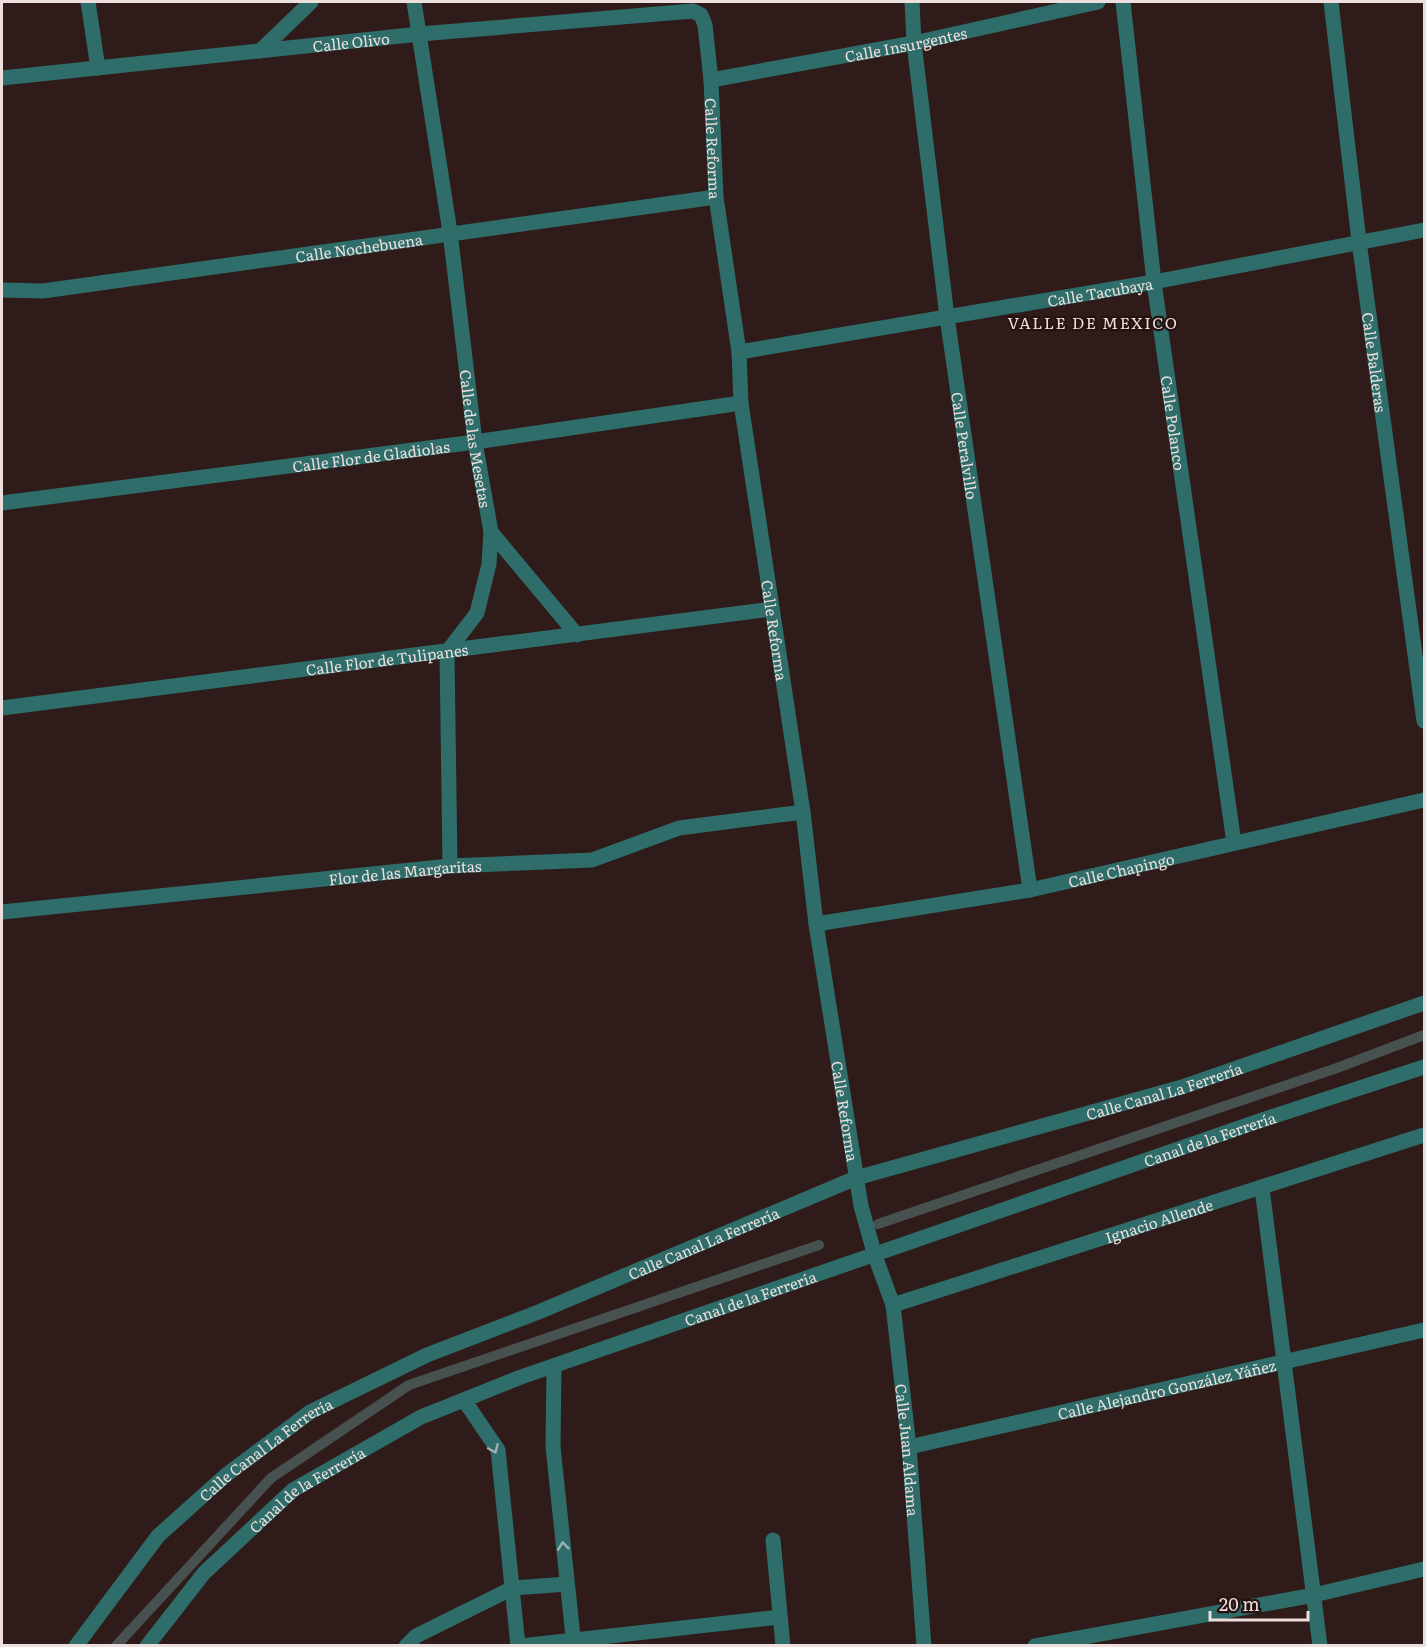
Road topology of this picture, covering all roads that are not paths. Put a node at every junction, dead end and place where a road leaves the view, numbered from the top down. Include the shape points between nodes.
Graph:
1 (88, 2) edge
2 (311, 2) edge
3 (414, 2) edge
4 (912, 2) edge
5 (1098, 2) edge
6 (1123, 2) edge
7 (1331, 2) edge
8 (701, 15) joint
9 (420, 34) junction
10 (914, 43) junction
11 (260, 51) junction
12 (98, 68) junction
13 (2, 78) edge
14 (711, 80) junction
15 (716, 197) junction
16 (1425, 230) edge
17 (450, 232) junction
18 (1359, 241) junction
19 (1154, 282) junction
20 (2, 290) edge
21 (947, 317) junction
22 (739, 352) junction
23 (741, 403) junction
24 (475, 442) junction
25 (2, 503) edge
26 (490, 532) junction
27 (772, 609) junction
28 (577, 635) junction
29 (447, 652) junction
30 (2, 708) edge
31 (1425, 721) edge
32 (1425, 801) edge
33 (803, 812) junction
34 (1234, 843) junction
35 (450, 866) junction
36 (1030, 890) junction
37 (2, 912) edge
38 (816, 924) junction
39 (1425, 1003) edge
40 (1425, 1067) edge
41 (1425, 1135) edge
42 (856, 1178) junction
43 (1262, 1188) junction
44 (873, 1250) junction
45 (894, 1305) junction
46 (1425, 1330) edge
47 (1284, 1361) junction
48 (554, 1366) junction
49 (464, 1400) junction
50 (909, 1447) junction
51 (773, 1540) dead end
52 (1425, 1569) edge
53 (567, 1584) junction
54 (513, 1588) junction
55 (1314, 1595) junction
56 (780, 1617) junction
57 (574, 1642) edge
58 (76, 1646) edge
59 (147, 1646) edge
60 (406, 1646) edge
61 (520, 1646) edge
62 (783, 1646) edge
63 (924, 1646) edge
64 (1035, 1646) edge
65 (1320, 1646) edge

1 - 12 street
2 - 11 street
3 - 9 street, Calle de las Mesetas
4 - 10 street, Calle Peralvillo
5 - 10 street, Calle Insurgentes
6 - 19 street, Calle Polanco
7 - 18 street, Calle Balderas
8 - 9 street, Calle Olivo via 693,11
8 - 14 street, Calle Reforma
9 - 11 street, Calle Olivo
9 - 17 street, Calle de las Mesetas
10 - 14 street, Calle Insurgentes
10 - 21 street, Calle Peralvillo
11 - 12 street, Calle Olivo
12 - 13 street, Calle Olivo
14 - 15 street, Calle Reforma
15 - 17 street, Calle Nochebuena
15 - 22 street, Calle Reforma
16 - 18 street, Calle Tacubaya
17 - 20 street, Calle Nochebuena via 43,291
17 - 24 street, Calle de las Mesetas
18 - 19 street, Calle Tacubaya
18 - 31 street, Calle Balderas
19 - 21 street, Calle Tacubaya
19 - 34 street, Calle Polanco
21 - 22 street, Calle Tacubaya
21 - 36 street, Calle Peralvillo
22 - 23 street, Calle Reforma
23 - 24 street, Calle Flor de Gladiolas
23 - 27 street, Calle Reforma
24 - 25 street, Calle Flor de Gladiolas
24 - 26 street, Calle de las Mesetas
26 - 28 street
26 - 29 street, Calle de las Mesetas via 489,564 477,613
27 - 28 street, Calle Flor de Tulipanes
27 - 33 street, Calle Reforma
28 - 29 street, Calle Flor de Tulipanes
29 - 30 street, Calle Flor de Tulipanes
29 - 35 street
32 - 34 street, Calle Chapingo
33 - 35 street, Flor de las Margaritas via 679,828 592,861
33 - 38 street, Calle Reforma
34 - 36 street, Calle Chapingo
35 - 37 street, Flor de las Margaritas
36 - 38 street, Calle Chapingo
38 - 42 street, Calle Reforma
39 - 42 street, Calle Canal La Ferrería via 1182,1087
40 - 44 street, Canal de la Ferrería
41 - 43 street, Ignacio Allende
42 - 44 street, Calle Reforma
42 - 58 street, Calle Canal La Ferrería via 427,1355 310,1412 226,1475 158,1536
43 - 45 street, Ignacio Allende
43 - 47 street
44 - 45 street, Calle Juan Aldama
44 - 48 street, Canal de la Ferrería
45 - 50 street, Calle Juan Aldama
46 - 47 street, Calle Alejandro González Yáñez
47 - 50 street, Calle Alejandro González Yáñez
47 - 55 street
48 - 49 street, Canal de la Ferrería
53 -> 48 street via 552,1447
49 -> 54 street via 498,1450
49 - 59 street, Canal de la Ferrería via 421,1417 293,1490 204,1573
50 - 63 street, Calle Juan Aldama
51 - 56 street
52 - 55 street
53 - 54 street
53 - 57 street
54 - 60 street via 416,1636
54 - 61 street
55 - 64 street
55 - 65 street
56 - 57 street
56 - 62 street
57 - 61 street

